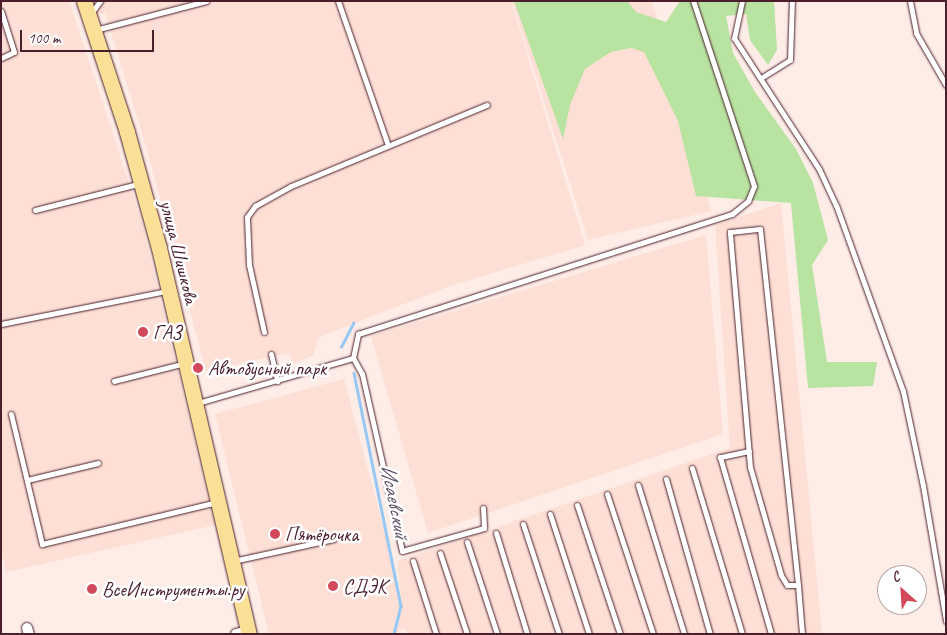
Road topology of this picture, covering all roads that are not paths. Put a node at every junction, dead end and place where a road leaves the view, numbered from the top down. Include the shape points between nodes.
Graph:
1 (84, 1) edge
2 (100, 1) edge
3 (206, 1) edge
4 (338, 1) edge
5 (693, 1) edge
6 (742, 1) edge
7 (792, 1) edge
8 (910, 1) edge
9 (1, 11) edge
10 (91, 24) junction
11 (1, 58) edge
12 (761, 78) junction
13 (946, 85) edge
14 (487, 105) dead end
15 (388, 145) junction
16 (141, 183) junction
17 (35, 210) dead end
18 (169, 291) junction
19 (1, 324) edge
20 (264, 332) dead end
21 (271, 354) dead end
22 (353, 358) junction
23 (185, 363) junction
24 (114, 380) dead end
25 (277, 381) junction
26 (195, 404) junction
27 (11, 414) dead end
28 (749, 451) junction
29 (98, 463) dead end
30 (692, 468) dead end
31 (27, 480) junction
32 (666, 480) dead end
33 (638, 485) dead end
34 (608, 494) dead end
35 (218, 502) junction
36 (577, 505) dead end
37 (483, 508) dead end
38 (550, 514) dead end
39 (523, 524) dead end
40 (496, 533) dead end
41 (334, 539) dead end
42 (467, 542) dead end
43 (440, 553) dead end
44 (232, 561) junction
45 (412, 561) dead end
46 (798, 585) junction
47 (946, 621) edge
48 (244, 633) edge
49 (436, 634) edge
50 (467, 634) edge
51 (497, 634) edge
52 (527, 634) edge
53 (559, 634) edge
54 (590, 634) edge
55 (620, 634) edge
56 (653, 634) edge
57 (684, 634) edge
58 (710, 634) edge
59 (742, 634) edge
60 (771, 634) edge
61 (802, 634) edge

1 - 10 main road, улица Шишкова
2 - 10 lane
3 - 10 lane
4 - 15 lane
5 - 22 lane via 754,186 748,201 732,214 358,334
6 - 12 lane via 734,38
7 - 12 lane via 790,60
8 - 13 lane via 916,33
9 - 11 lane via 14,52
10 - 16 main road, улица Шишкова
12 - 47 lane via 819,169 836,205 892,356 903,391 923,486
14 - 15 lane
15 - 20 lane via 291,186 255,206 247,217 249,265
16 - 17 lane
16 - 18 main road, улица Шишкова
18 - 19 lane
18 - 23 main road, улица Шишкова
21 - 25 lane
22 - 25 lane
22 - 37 lane via 362,374 402,551 484,528
23 - 24 lane
23 - 26 main road, улица Шишкова
25 - 26 lane
26 - 35 main road, улица Шишкова
27 - 31 lane
28 - 46 lane via 750,468 781,575 787,585
28 - 46 lane via 730,232 760,228
28 - 60 lane via 720,457
29 - 31 lane
30 - 59 lane
31 - 35 lane via 42,544
32 - 58 lane
33 - 57 lane
34 - 56 lane
35 - 44 main road, улица Шишкова
36 - 55 lane
38 - 54 lane
39 - 53 lane
40 - 52 lane
41 - 44 lane
42 - 51 lane
43 - 50 lane
44 - 48 main road, улица Шишкова
45 - 49 lane
46 - 61 lane

